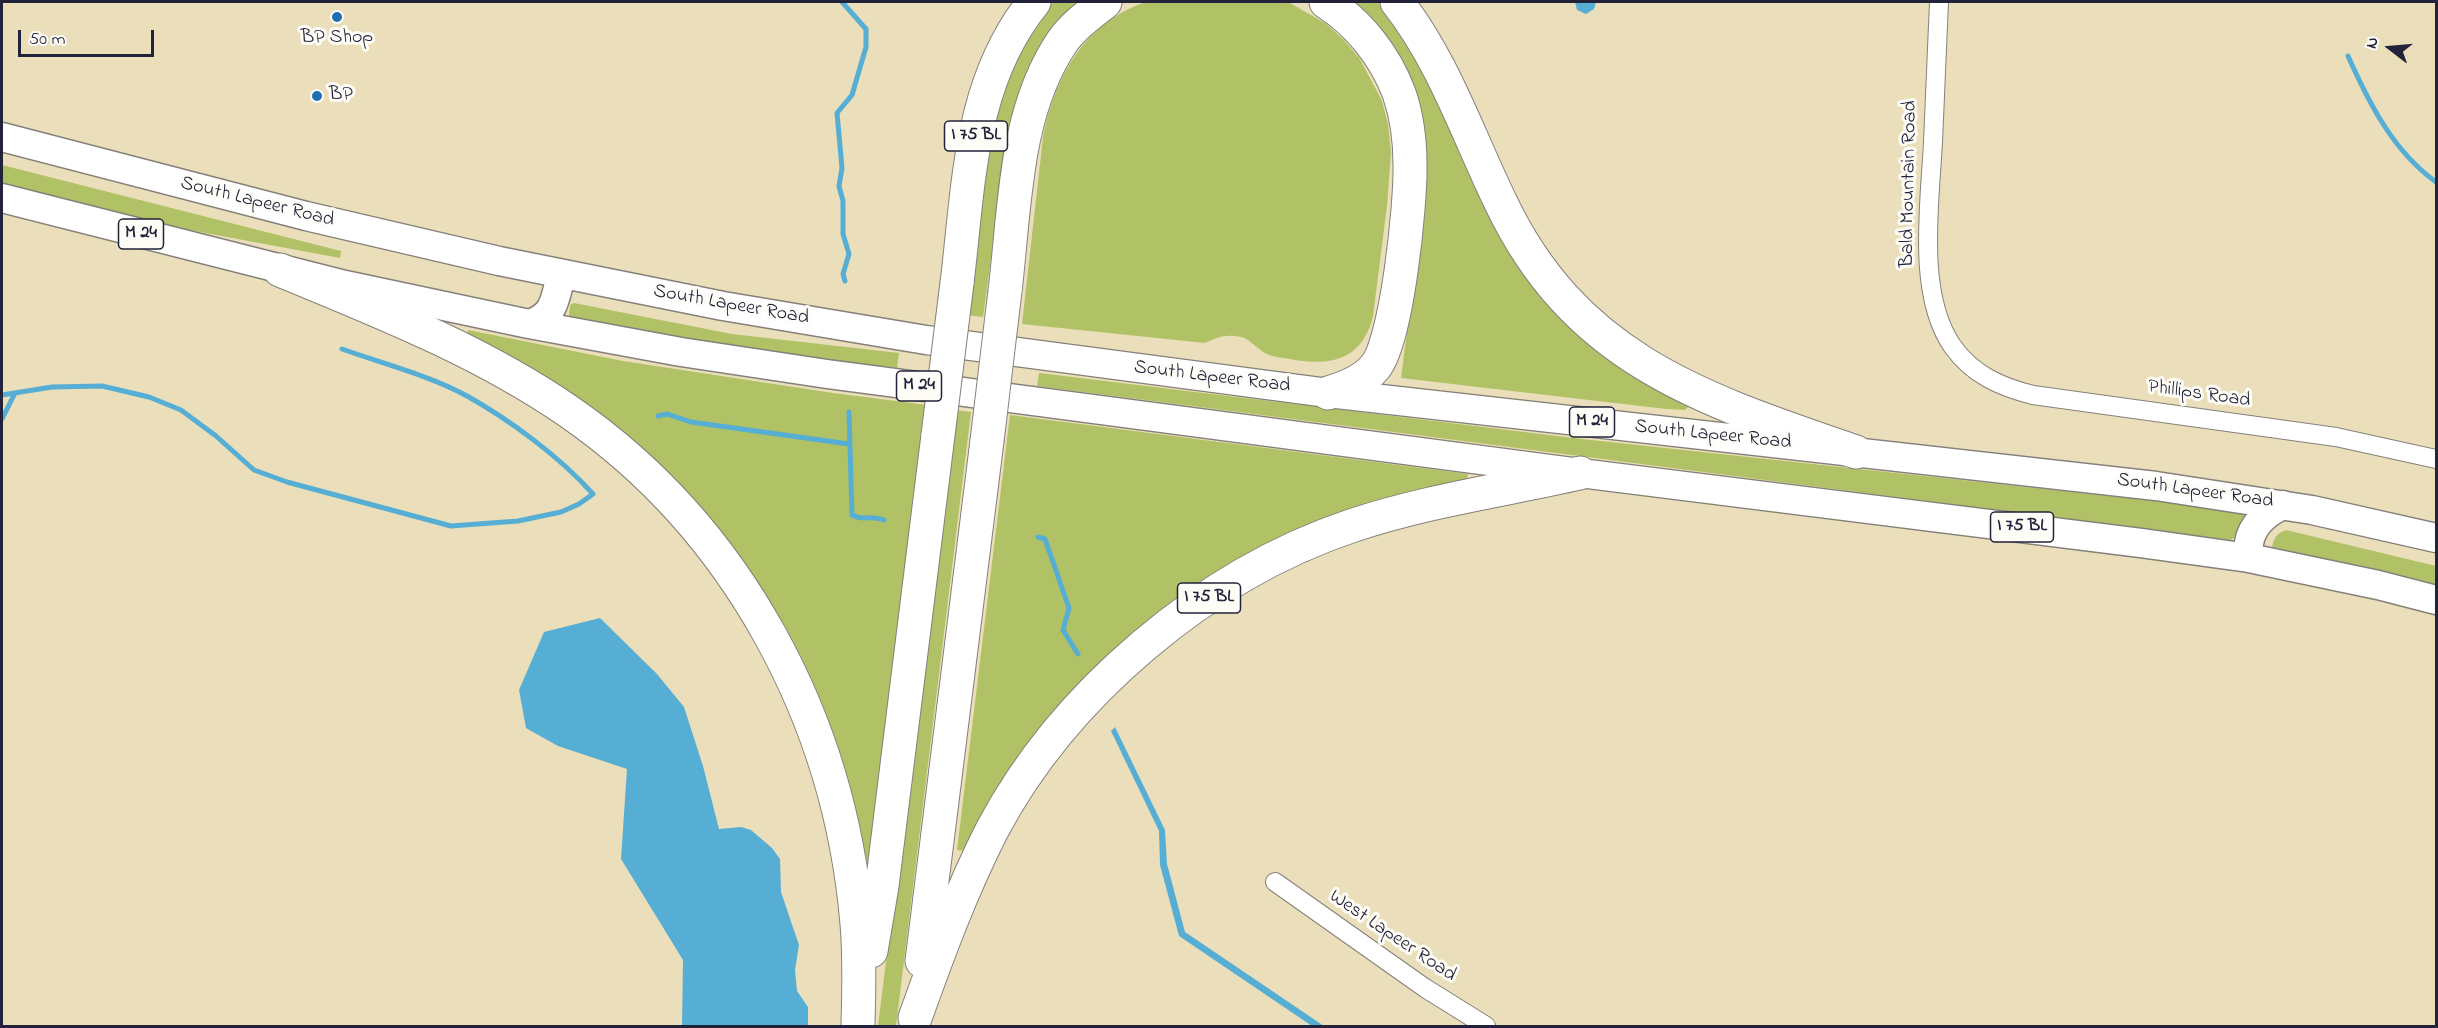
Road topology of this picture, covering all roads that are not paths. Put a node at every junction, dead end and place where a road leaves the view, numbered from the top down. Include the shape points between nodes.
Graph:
1 (1034, 2) edge
2 (1105, 2) edge
3 (1326, 2) edge
4 (1396, 2) edge
5 (1939, 2) edge
6 (3, 145) edge
7 (2, 198) edge
8 (280, 270) junction
9 (561, 275) junction
10 (528, 324) junction
11 (1963, 360) joint
12 (1328, 393) junction
13 (1856, 452) junction
14 (2436, 459) edge
15 (1580, 473) junction
16 (2283, 505) junction
17 (2436, 538) edge
18 (2249, 558) junction
19 (2436, 600) edge
20 (1275, 882) dead end
21 (915, 1022) edge
22 (858, 1024) edge
23 (1486, 1026) edge

1 - 22 highway, I 75 BL, bridge via 1010,35 987,85 973,153 882,886
2 - 21 highway, bridge via 1063,41 1034,97 1026,128
3 - 12 highway via 1371,42 1388,69 1404,113 1410,166 1406,225 1383,355 1366,376
4 - 13 highway via 1433,57 1517,236 1550,283 1584,320 1629,355 1686,387 1769,422
5 - 11 street, Bald Mountain Road via 1930,277 1943,330
6 - 9 main road, South Lapeer Road / M 24
7 - 8 main road, M 24
8 - 10 main road, M 24
8 - 22 highway via 452,344 567,410 663,491 727,565 778,646 806,708 829,776 845,841 857,924
9 - 10 main road via 549,313
9 - 12 main road, South Lapeer Road / M 24 via 926,340
10 - 15 main road, M 24 via 761,365
11 - 14 street, Phillips Road via 1988,380 2033,395 2336,437
12 - 13 main road, South Lapeer Road / M 24
13 - 16 main road, South Lapeer Road via 2115,480
15 - 18 main road, I 75 BL
15 - 21 highway, I 75 BL via 1422,506 1348,527 1231,583 1157,635 1092,694 1014,794 960,896
16 - 17 main road, South Lapeer Road
16 - 18 main road via 2271,510 2254,528 2249,539
18 - 19 main road, I 75 BL
20 - 23 street, West Lapeer Road via 1416,982

